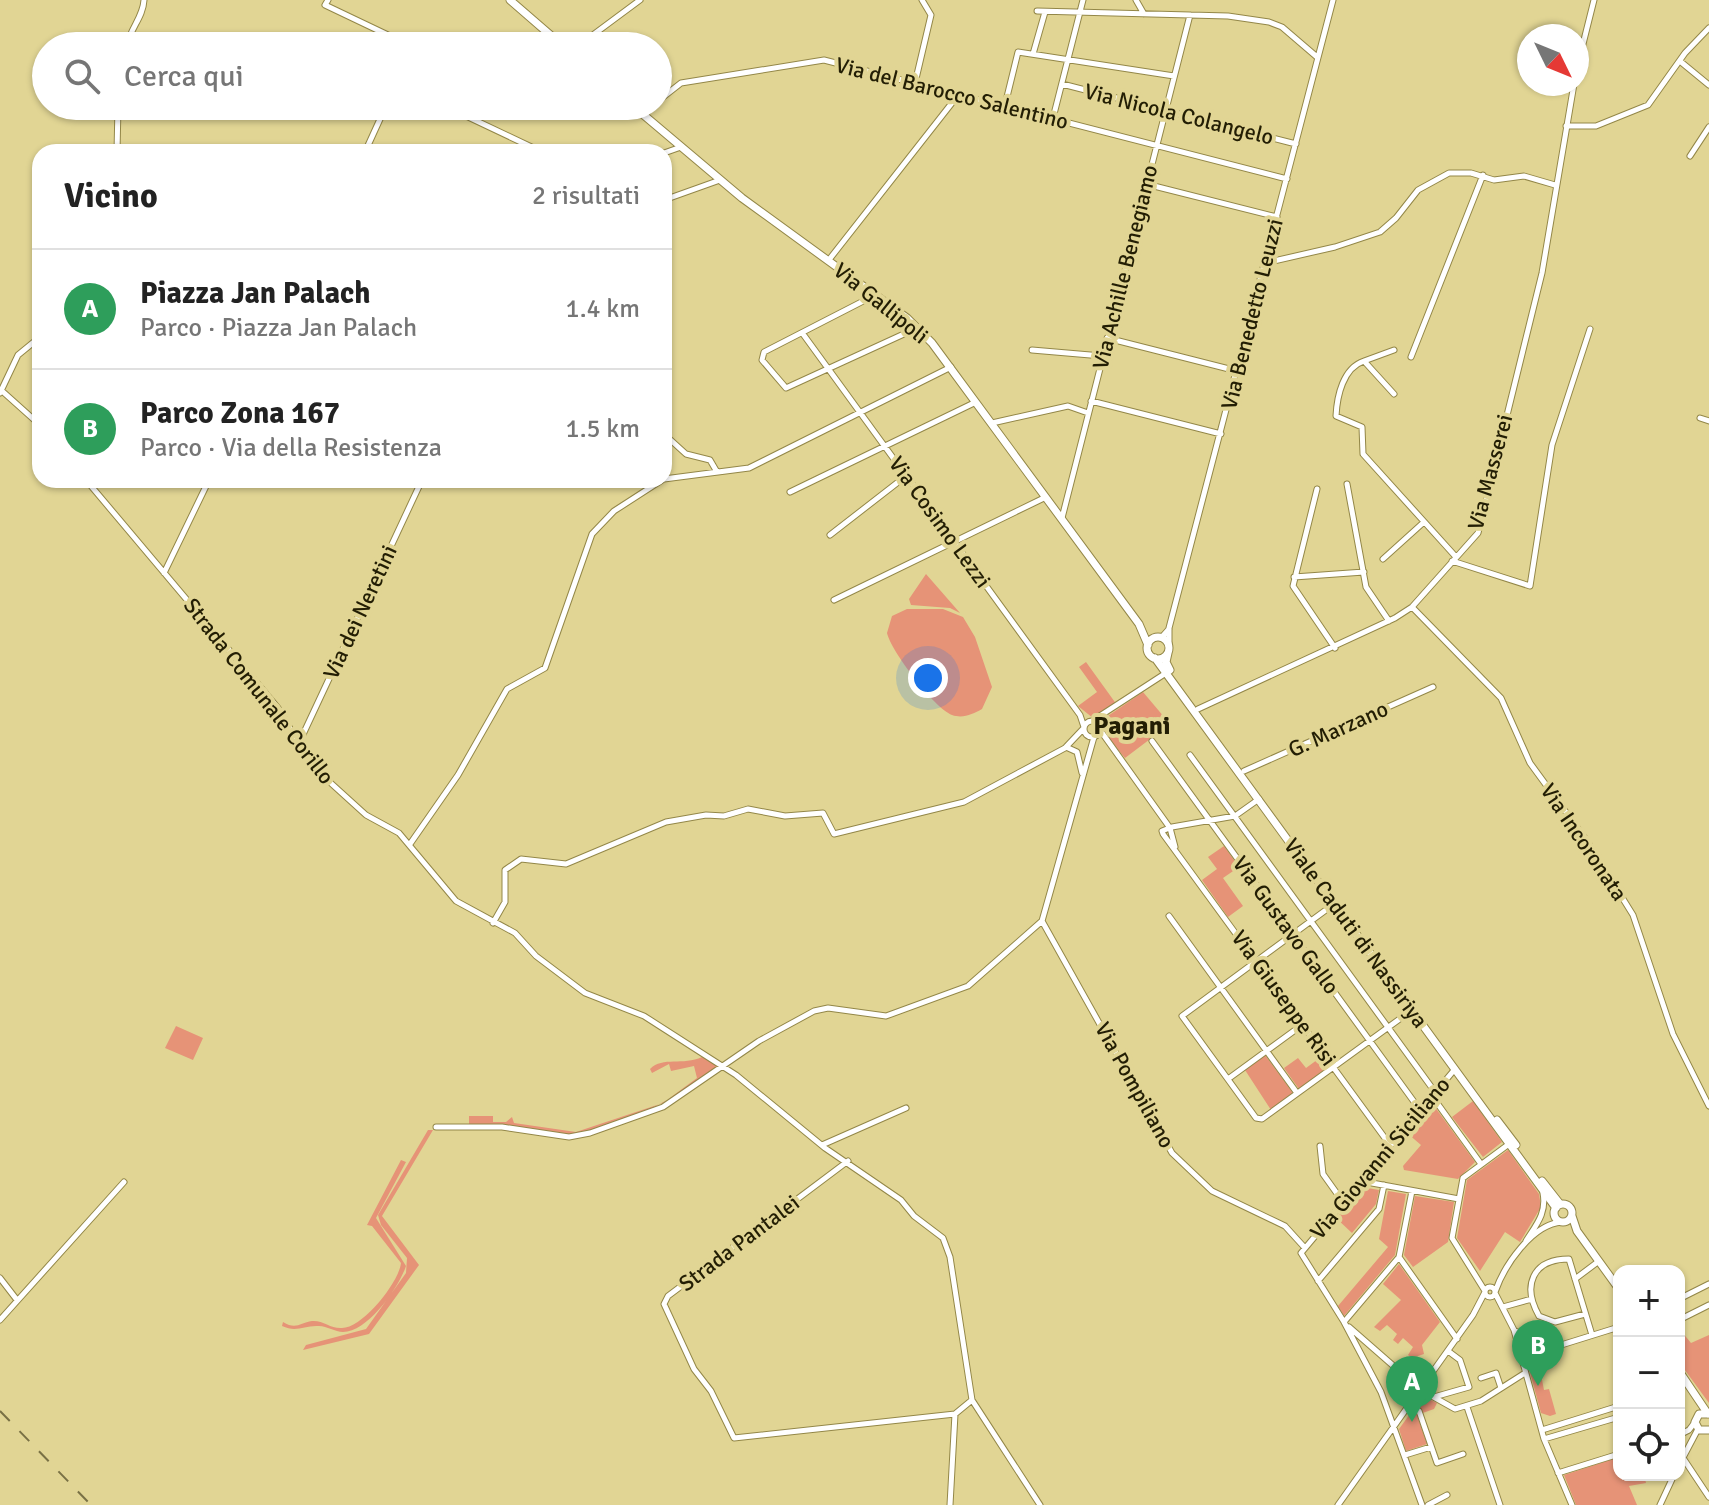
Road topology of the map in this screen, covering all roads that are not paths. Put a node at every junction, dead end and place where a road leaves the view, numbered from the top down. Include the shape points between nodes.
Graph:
1 (144, 0) edge
2 (328, 0) edge
3 (510, 0) edge
4 (640, 0) edge
5 (922, 0) edge
6 (1083, 0) edge
7 (1136, 0) edge
8 (1333, 0) edge
9 (1594, 0) edge
10 (1080, 13) junction
11 (1145, 15) junction
12 (1190, 15) junction
13 (1588, 24) edge
14 (1709, 28) edge
15 (130, 32) edge
16 (382, 32) edge
17 (547, 32) edge
18 (597, 32) edge
19 (1033, 54) junction
20 (1318, 58) junction
21 (1068, 60) junction
22 (1681, 62) junction
23 (1174, 76) junction
24 (915, 83) junction
25 (1062, 84) junction
26 (1709, 85) edge
27 (672, 90) edge
28 (959, 94) junction
29 (1572, 96) edge
30 (1005, 105) junction
31 (1165, 111) junction
32 (1053, 118) junction
33 (118, 120) edge
34 (380, 120) edge
35 (475, 120) edge
36 (650, 120) edge
37 (1566, 126) junction
38 (1709, 127) edge
39 (117, 144) edge
40 (369, 144) edge
41 (525, 144) edge
42 (1296, 144) junction
43 (1157, 145) junction
44 (681, 147) junction
45 (672, 150) edge
46 (1690, 156) dead end
47 (1483, 175) junction
48 (1287, 179) junction
49 (720, 180) junction
50 (1146, 184) junction
51 (1555, 185) junction
52 (672, 197) edge
53 (1277, 217) junction
54 (828, 261) junction
55 (1265, 263) junction
56 (875, 295) junction
57 (917, 327) junction
58 (1590, 329) dead end
59 (803, 334) junction
60 (1107, 338) junction
61 (32, 344) edge
62 (1032, 350) dead end
63 (1394, 350) dead end
64 (1102, 356) junction
65 (1411, 357) dead end
66 (1364, 361) junction
67 (952, 367) junction
68 (828, 369) junction
69 (1237, 371) junction
70 (1, 387) edge
71 (1394, 394) dead end
72 (1091, 401) junction
73 (977, 402) junction
74 (859, 412) junction
75 (1088, 413) junction
76 (32, 416) edge
77 (1700, 418) dead end
78 (1709, 421) edge
79 (992, 423) junction
80 (1221, 434) junction
81 (672, 441) edge
82 (884, 446) junction
83 (717, 472) junction
84 (906, 476) junction
85 (672, 479) edge
86 (1347, 484) dead end
87 (93, 488) edge
88 (205, 488) edge
89 (418, 488) edge
90 (650, 488) edge
91 (1317, 489) dead end
92 (790, 492) dead end
93 (1046, 497) junction
94 (1062, 519) junction
95 (1424, 521) junction
96 (830, 535) dead end
97 (955, 542) junction
98 (1383, 559) dead end
99 (1454, 559) junction
100 (1364, 572) junction
101 (164, 573) junction
102 (1294, 577) junction
103 (834, 600) dead end
104 (1412, 607) junction
105 (1389, 621) junction
106 (1139, 624) junction
107 (1169, 628) junction
108 (1159, 638) junction
109 (1148, 645) junction
110 (1335, 648) junction
111 (1168, 649) junction
112 (1155, 658) junction
113 (1167, 673) junction
114 (1433, 687) dead end
115 (1198, 709) junction
116 (1077, 711) junction
117 (1095, 724) junction
118 (1089, 733) junction
119 (1077, 739) junction
120 (1152, 741) dead end
121 (1106, 742) junction
122 (298, 744) junction
123 (1065, 748) junction
124 (1090, 749) junction
125 (1190, 755) dead end
126 (1244, 771) junction
127 (1083, 778) junction
128 (1259, 799) junction
129 (1235, 816) junction
130 (1209, 821) junction
131 (1170, 828) junction
132 (409, 845) junction
133 (1177, 852) junction
134 (1335, 904) junction
135 (1169, 916) dead end
136 (1042, 921) junction
137 (1311, 921) junction
138 (493, 923) junction
139 (1293, 935) junction
140 (1257, 961) junction
141 (1220, 988) junction
142 (1412, 1010) junction
143 (1302, 1025) junction
144 (1389, 1027) junction
145 (1370, 1040) junction
146 (745, 1051) junction
147 (1266, 1051) junction
148 (723, 1067) junction
149 (1333, 1067) junction
150 (1455, 1069) junction
151 (736, 1075) junction
152 (1228, 1079) junction
153 (1297, 1093) junction
154 (1434, 1094) junction
155 (1709, 1106) edge
156 (906, 1108) dead end
157 (1420, 1110) junction
158 (436, 1127) dead end
159 (1509, 1144) junction
160 (1390, 1145) junction
161 (822, 1146) junction
162 (1320, 1146) dead end
163 (848, 1161) junction
164 (1481, 1164) junction
165 (1361, 1181) junction
166 (124, 1182) dead end
167 (1384, 1185) junction
168 (1541, 1188) junction
169 (1412, 1191) junction
170 (1459, 1199) junction
171 (1343, 1202) junction
172 (1557, 1209) junction
173 (1566, 1220) junction
174 (1549, 1224) junction
175 (1524, 1244) junction
176 (1305, 1248) junction
177 (1399, 1257) junction
178 (1599, 1261) junction
179 (0, 1278) edge
180 (1575, 1279) junction
181 (1613, 1281) edge
182 (1318, 1282) junction
183 (1709, 1284) edge
184 (1491, 1293) junction
185 (1685, 1296) edge
186 (1532, 1299) junction
187 (17, 1300) junction
188 (1709, 1305) edge
189 (1503, 1307) junction
190 (1585, 1314) junction
191 (1685, 1317) edge
192 (0, 1320) edge
193 (1344, 1322) junction
194 (1613, 1329) edge
195 (1514, 1330) junction
196 (1592, 1335) junction
197 (1457, 1339) junction
198 (1448, 1351) junction
199 (1525, 1373) junction
200 (1481, 1378) dead end
201 (1685, 1380) edge
202 (1501, 1388) junction
203 (1421, 1390) junction
204 (1694, 1394) junction
205 (1433, 1397) junction
206 (972, 1400) junction
207 (1410, 1405) junction
208 (1467, 1407) junction
209 (1613, 1408) edge
210 (1596, 1413) junction
211 (955, 1414) junction
212 (1708, 1414) edge
213 (1613, 1419) edge
214 (1600, 1423) junction
215 (1395, 1425) junction
216 (1703, 1427) edge
217 (1542, 1430) junction
218 (1544, 1439) junction
219 (1431, 1447) junction
220 (1463, 1454) dead end
221 (1405, 1455) junction
222 (1685, 1455) edge
223 (1613, 1456) edge
224 (1685, 1461) edge
225 (1558, 1473) junction
226 (1671, 1481) edge
227 (1664, 1496) junction
228 (1709, 1497) edge
229 (1444, 1500) edge
230 (950, 1505) edge
231 (1040, 1505) edge
232 (1338, 1505) edge
233 (1425, 1505) edge
234 (1500, 1505) edge
235 (1571, 1505) edge
236 (1660, 1505) edge
237 (1671, 1505) edge

1 - 15 street
2 - 16 street via 325,5
3 - 17 main road
4 - 18 street
5 - 24 street via 931,15
6 - 10 street
7 - 11 street
8 - 20 street, Via Benedetto Leuzzi
9 - 13 street
10 - 11 street
10 - 19 street via 1041,12
10 - 21 street
11 - 12 street
12 - 20 street via 1277,25
12 - 23 street, Via Achille Benegiamo
14 - 22 street
19 - 21 street
19 - 30 street via 1018,52
20 - 42 street, Via Benedetto Leuzzi
21 - 23 street
21 - 25 street
22 - 26 street
22 - 37 street via 1648,105 1596,126
23 - 31 street, Via Achille Benegiamo
24 - 27 street, Via del Barocco Salentino via 824,60 681,83
24 - 28 street, Via del Barocco Salentino
25 - 31 street, Via Nicola Colangelo
25 - 32 street
28 - 30 street, Via del Barocco Salentino
28 - 54 street
29 - 37 street, Via Masserei
30 - 32 street, Via del Barocco Salentino
31 - 42 street, Via Nicola Colangelo
31 - 43 street, Via Achille Benegiamo
32 - 43 street, Via del Barocco Salentino
33 - 39 street
34 - 40 street
35 - 41 street
36 - 44 main road, Via Gallipoli
37 - 51 street, Via Masserei
38 - 46 street
42 - 48 street, Via Benedetto Leuzzi
43 - 48 street, Via del Barocco Salentino
43 - 50 street, Via Achille Benegiamo
44 - 45 street
44 - 49 main road, Via Gallipoli
47 - 51 street via 1494,180 1529,177
47 - 55 street via 1449,173 1418,190 1380,232
47 - 65 street
48 - 53 street, Via Benedetto Leuzzi
49 - 52 street
49 - 54 main road, Via Gallipoli
50 - 53 street
50 - 60 street, Via Achille Benegiamo
51 - 99 street, Via Masserei via 1542,273 1478,533
53 - 55 street, Via Benedetto Leuzzi
54 - 56 main road, Via Gallipoli
55 - 69 street, Via Benedetto Leuzzi
56 - 57 main road, Via Gallipoli
56 - 59 street
57 - 67 main road, Via Gallipoli
57 - 68 street
58 - 99 street via 1552,445 1530,586
59 - 68 street, Via Cosimo Lezzi
59 - 68 street via 761,355 786,388
60 - 64 street, Via Achille Benegiamo
60 - 69 street
61 - 70 street via 18,355
62 - 64 street
63 - 66 street
64 - 72 street, Via Achille Benegiamo
66 - 71 street
66 - 95 street via 1348,371 1336,416 1362,427 1363,454
67 - 73 main road, Via Gallipoli
67 - 74 street
68 - 74 street, Via Cosimo Lezzi
69 - 80 street, Via Benedetto Leuzzi
70 - 76 street
72 - 75 street, Via Achille Benegiamo
72 - 80 street
73 - 79 main road, Via Gallipoli
73 - 82 street
74 - 82 street, Via Cosimo Lezzi
74 - 83 street via 749,468
75 - 79 street via 1068,406
75 - 94 street, Via Achille Benegiamo
77 - 78 street
79 - 93 main road, Via Gallipoli
80 - 107 street, Via Benedetto Leuzzi
81 - 83 street via 686,454 710,460
82 - 84 street, Via Cosimo Lezzi
82 - 92 street
83 - 85 street
84 - 96 street
84 - 97 street, Via Cosimo Lezzi
86 - 100 street
87 - 101 street, Strada Comunale Corillo
88 - 101 street
89 - 122 street, Via dei Neretini
90 - 132 street via 614,511 592,534 545,668 507,689 458,775
91 - 102 street
93 - 94 main road, Via Gallipoli
93 - 97 street
94 - 106 main road, Via Gallipoli
95 - 98 street
95 - 99 street
97 - 103 street
97 - 116 street, Via Cosimo Lezzi
99 - 104 street, Via Masserei
100 - 102 street
100 - 105 street via 1366,587
101 - 122 street, Strada Comunale Corillo via 278,708
102 - 110 street via 1294,592
104 - 105 street, Via Masserei
104 - 155 street, Via Incoronata via 1501,698 1530,763 1633,915 1673,1034
105 - 110 street, Via Masserei
106 - 108 main road, Via Gallipoli
106 - 109 main road, Via Gallipoli
107 - 108 street, Via Benedetto Leuzzi
107 - 111 street, Via Benedetto Leuzzi
108 - 109 main road
108 - 111 main road, Via Gallipoli
109 - 112 main road, Via Gallipoli
110 - 115 street, Via Masserei
111 - 112 main road
111 - 115 main road, Viale Caduti di Nassiriya via 1168,668
112 - 113 main road, Viale Caduti di Nassiriya
113 - 117 street
113 - 128 main road, Viale Caduti di Nassiriya
114 - 126 street, G. Marzano
115 - 126 main road, Viale Caduti di Nassiriya
116 - 117 street, Via Cosimo Lezzi
116 - 118 street, Via Cosimo Lezzi
117 - 118 street
117 - 118 street
117 - 121 street, Via Giuseppe Risi
118 - 119 street
118 - 121 street, Via Giuseppe Risi
118 - 124 street, Via Cosimo Lezzi
119 - 123 street
119 - 124 street
120 - 130 street, Via Gustavo Gallo
121 - 131 street, Via Giuseppe Risi
122 - 132 street, Strada Comunale Corillo via 339,792 366,815 392,826
123 - 127 street via 1077,752
123 - 138 street via 964,802 834,834 823,813 785,816 748,809 666,822 566,864 521,859 505,870 505,902
124 - 127 street
125 - 129 street
126 - 172 main road, Viale Caduti di Nassiriya
127 - 136 street
128 - 129 street
128 - 134 main road, Viale Caduti di Nassiriya
129 - 130 street
129 - 137 street
130 - 131 street
130 - 139 street, Via Gustavo Gallo
131 - 133 street, Via Giuseppe Risi
131 - 133 street, Via Giuseppe Risi via 1162,831
132 - 138 street, Strada Comunale Corillo via 456,901
133 - 140 street, Via Giuseppe Risi
134 - 137 street
134 - 142 main road, Viale Caduti di Nassiriya
135 - 141 street
136 - 146 street via 968,986 886,1016 821,1009
136 - 176 street, Via Pompiliano via 1172,1153 1212,1191 1285,1226
137 - 139 street
137 - 144 street
138 - 148 street, Strada Comunale Corillo via 515,933 575,987 644,1016
139 - 140 street
139 - 145 street, Via Gustavo Gallo
140 - 141 street
140 - 143 street, Via Giuseppe Risi
141 - 147 street
141 - 152 street via 1182,1016
142 - 144 street
142 - 150 main road, Viale Caduti di Nassiriya
143 - 147 street
143 - 149 street, Via Giuseppe Risi
144 - 145 street
144 - 154 street
145 - 149 street
145 - 157 street, Via Gustavo Gallo
146 - 148 street
146 - 151 street via 734,1065
147 - 152 street
147 - 153 street
148 - 151 street, Strada Comunale Corillo
148 - 158 street via 663,1107 577,1136 502,1127
149 - 153 street
149 - 160 street, Via Giuseppe Risi
150 - 154 street, Via Giovanni Siciliano
150 - 159 main road, Viale Caduti di Nassiriya
151 - 161 street, Strada Comunale Corillo
152 - 153 street via 1256,1118
154 - 157 street, Via Giovanni Siciliano
154 - 164 street
156 - 161 street
157 - 160 street, Via Giovanni Siciliano
159 - 164 street
159 - 168 main road, Viale Caduti di Nassiriya
160 - 165 street, Via Giovanni Siciliano
161 - 163 street, Strada Comunale Corillo
162 - 171 street via 1323,1174
163 - 206 street, Strada Comunale Corillo via 945,1241
163 - 211 street, Strada Pantalei via 664,1304 734,1438
164 - 170 street via 1463,1178
165 - 167 street
165 - 171 street, Via Giovanni Siciliano
166 - 187 street
167 - 169 street
167 - 182 street via 1379,1209
168 - 172 main road, Viale Caduti di Nassiriya
168 - 175 street via 1545,1206
169 - 170 street
169 - 177 street
170 - 184 street via 1452,1239
171 - 176 street, Via Giovanni Siciliano
172 - 173 main road
172 - 173 main road via 1571,1208
172 - 174 street
173 - 174 street
173 - 178 main road
174 - 175 street
175 - 184 street
176 - 182 street, Via Pompiliano via 1301,1257
177 - 193 street
177 - 197 street
178 - 180 street
178 - 181 main road
179 - 187 street
180 - 186 street via 1567,1258 1535,1271 1528,1283
180 - 190 street
182 - 193 street, Via Pompiliano
183 - 185 street
184 - 189 street
184 - 197 street
186 - 189 street
186 - 190 street via 1537,1314 1552,1321
187 - 192 street
188 - 191 street
189 - 195 street
190 - 196 street
193 - 203 street, Via Pompiliano
193 - 215 street, Via Pompiliano
194 - 196 street
195 - 196 street via 1554,1346
195 - 199 street
197 - 198 street
198 - 203 street
198 - 205 street via 1460,1360 1469,1387
199 - 202 street
199 - 217 street
200 - 202 street via 1496,1373
201 - 204 main road
202 - 208 street
203 - 205 street, Via Pompiliano
203 - 207 street
204 - 212 main road
204 - 216 main road
205 - 208 street, Via Pompiliano via 1455,1409
206 - 211 street
206 - 231 street
207 - 215 street
207 - 219 street via 1419,1411
208 - 234 street
209 - 210 street
210 - 214 street
210 - 217 street
211 - 230 street
212 - 216 main road
213 - 214 street
214 - 218 street
215 - 221 street, Via Pompiliano
215 - 232 street
216 - 222 street
217 - 218 street
218 - 225 street
219 - 220 street via 1437,1463
219 - 221 street
221 - 233 street, Via Pompiliano
223 - 225 street
224 - 228 street
225 - 235 street
226 - 227 street
227 - 236 street
227 - 237 street
229 - 233 street

